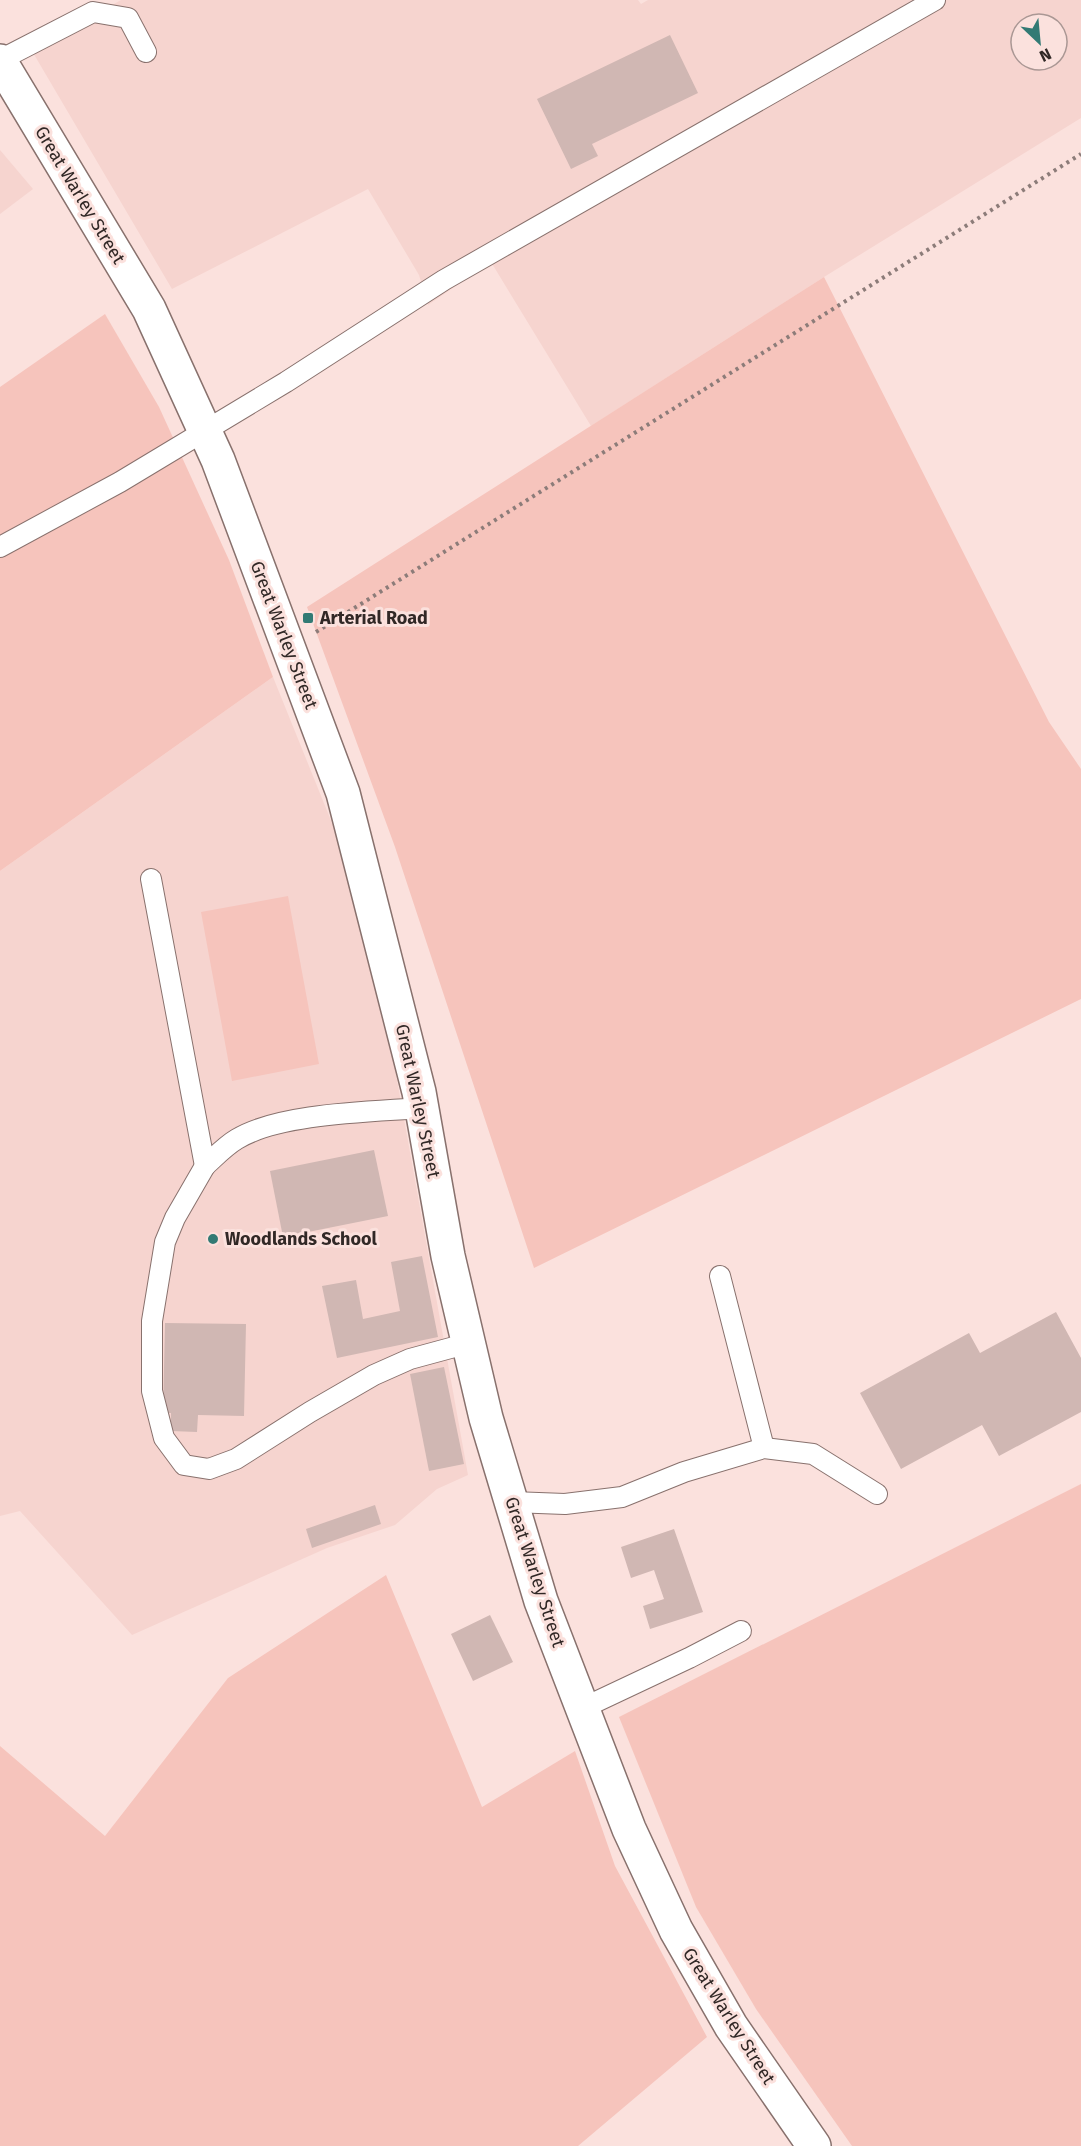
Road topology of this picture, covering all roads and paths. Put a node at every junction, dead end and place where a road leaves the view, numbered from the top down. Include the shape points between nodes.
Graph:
1 (935, 0) edge
2 (146, 52) dead end
3 (0, 61) edge
4 (1081, 154) edge
5 (205, 430) junction
6 (0, 547) edge
7 (289, 648) junction
8 (151, 879) dead end
9 (422, 1108) junction
10 (205, 1166) junction
11 (720, 1276) dead end
12 (469, 1343) junction
13 (764, 1448) junction
14 (878, 1494) dead end
15 (512, 1502) junction
16 (741, 1631) dead end
17 (583, 1708) junction
18 (814, 2146) edge

1 - 5 lane via 444,280
2 - 3 lane via 128,18 93,12
3 - 5 main road, Great Warley Street via 149,309
4 - 7 path
5 - 6 lane via 120,482
5 - 7 main road, Great Warley Street
7 - 9 main road, Great Warley Street via 343,792
8 - 10 lane
9 - 10 lane via 272,1125 237,1139
9 - 12 main road, Great Warley Street via 448,1256
10 - 12 lane via 165,1242 152,1321 152,1391 164,1438 184,1465 209,1469 236,1459 374,1375 410,1359
11 - 13 lane
12 - 15 main road, Great Warley Street via 486,1418
13 - 14 lane via 813,1454
13 - 15 lane via 684,1472 622,1497 565,1504
15 - 17 main road, Great Warley Street via 541,1600
16 - 17 lane
17 - 18 main road, Great Warley Street via 629,1828 676,1930 731,2026

